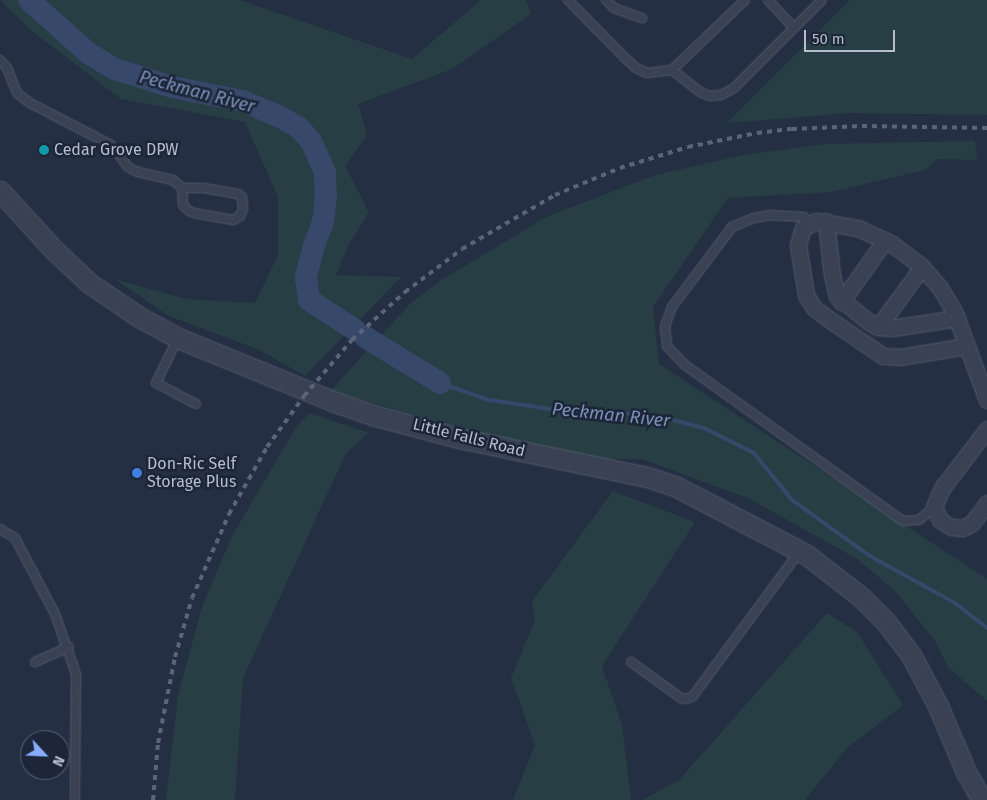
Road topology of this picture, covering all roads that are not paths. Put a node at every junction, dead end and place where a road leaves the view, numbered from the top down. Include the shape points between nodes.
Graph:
1 (568, 0) edge
2 (606, 0) edge
3 (745, 0) edge
4 (768, 0) edge
5 (822, 0) edge
6 (642, 18) dead end
7 (794, 28) junction
8 (0, 60) edge
9 (672, 70) junction
10 (182, 188) junction
11 (0, 191) edge
12 (826, 221) junction
13 (809, 223) junction
14 (885, 240) junction
15 (922, 267) junction
16 (841, 302) junction
17 (957, 318) junction
18 (878, 326) junction
19 (178, 338) junction
20 (967, 346) junction
21 (987, 400) edge
22 (196, 404) dead end
23 (987, 429) edge
24 (987, 503) edge
25 (934, 507) junction
26 (0, 529) edge
27 (800, 551) junction
28 (68, 647) junction
29 (35, 662) dead end
30 (631, 662) dead end
31 (75, 800) edge
32 (982, 800) edge

1 - 9 lane via 636,68 647,73
2 - 6 lane via 614,8
3 - 9 lane
4 - 7 lane
5 - 7 lane
7 - 9 lane via 734,88 721,94 710,96 700,92
8 - 10 lane via 7,68 17,93 30,103 111,145 128,167 173,180
10 - 10 lane via 238,194 242,197 243,209 233,220 189,211 183,205
11 - 19 street, Little Falls Road via 89,283 138,317
12 - 13 street
12 - 14 street via 858,228
12 - 16 street via 832,275
13 - 20 street via 803,228 798,245 806,295 819,312 883,356 899,357
13 - 25 lane via 804,217 771,215 732,227 672,306 665,326 667,346 685,364 903,521 919,520
14 - 15 street
14 - 16 street
15 - 17 street via 945,296
15 - 18 street
16 - 18 street
17 - 18 street via 892,328
17 - 20 street
19 - 22 lane via 156,383
19 - 27 street, Little Falls Road via 376,416 459,438 647,477 674,486
20 - 21 street
23 - 25 street via 942,488
24 - 25 street via 972,523 963,528 951,527 940,520
26 - 28 lane via 15,538 55,614
27 - 30 lane via 693,696 681,698
27 - 32 street, Little Falls Road via 843,581 886,622 911,655
28 - 29 lane
28 - 31 lane via 76,674

